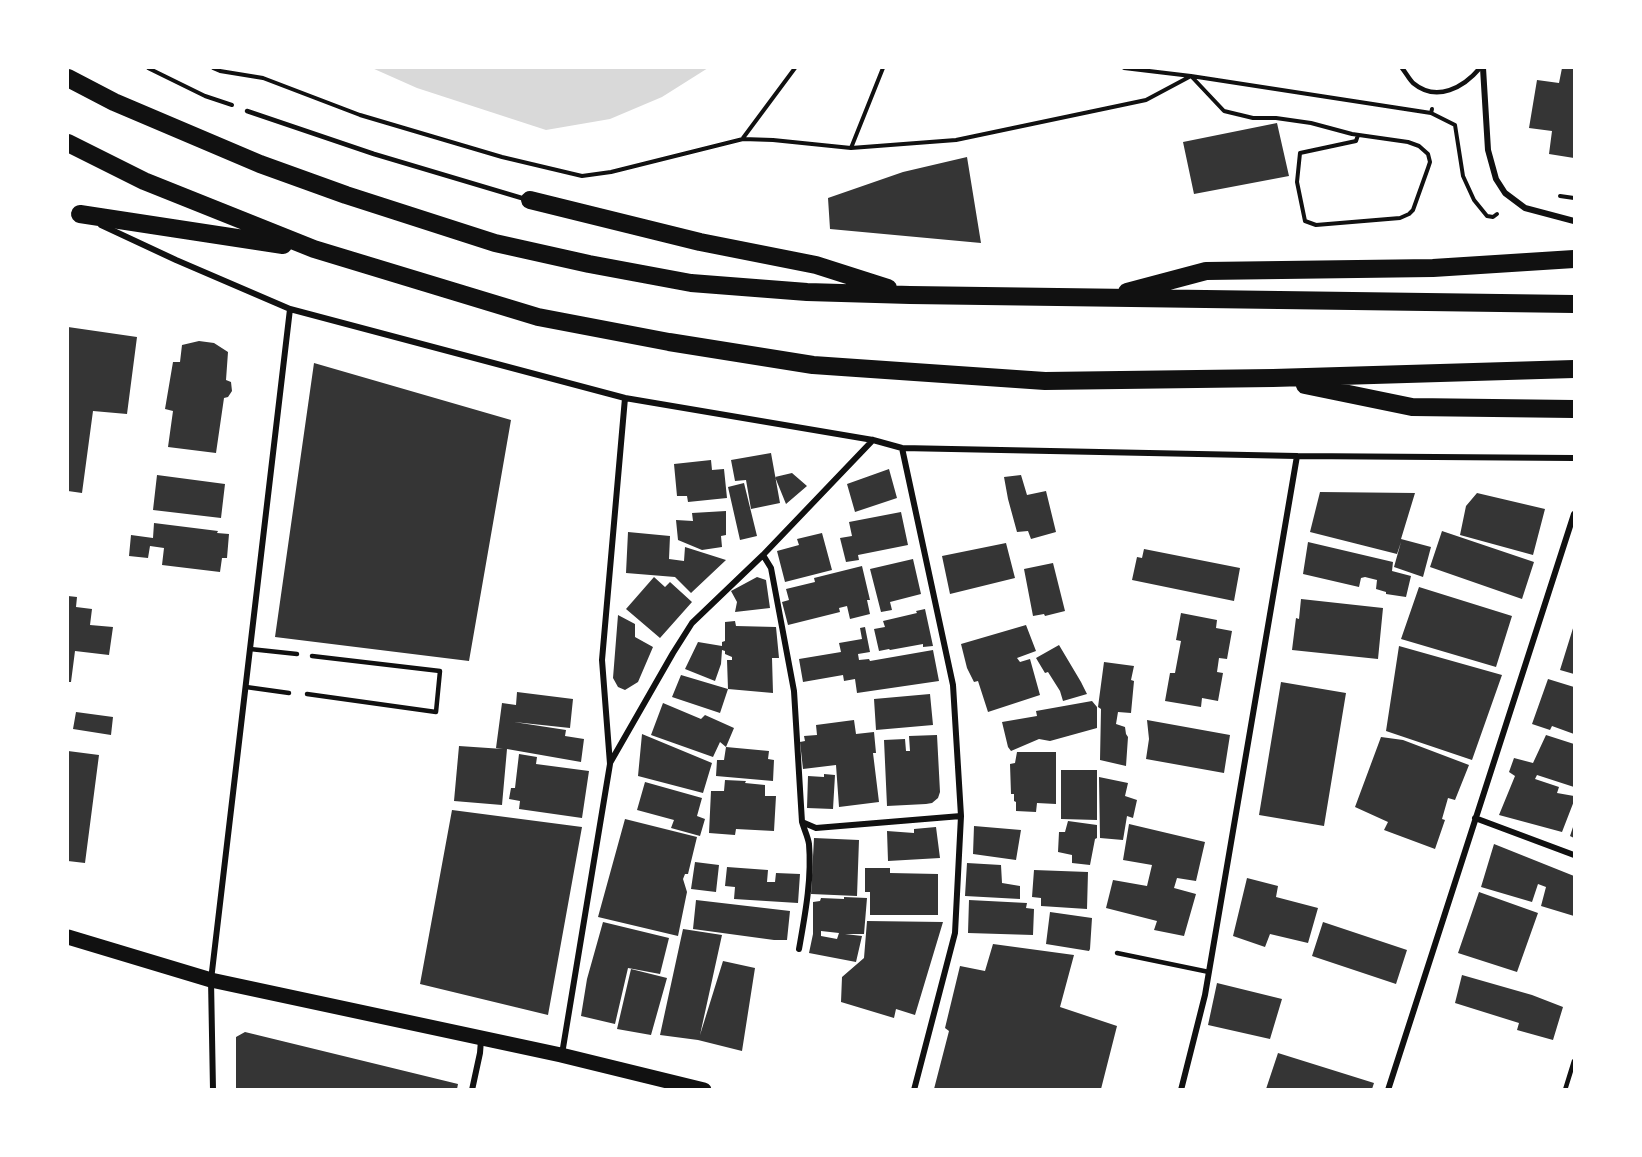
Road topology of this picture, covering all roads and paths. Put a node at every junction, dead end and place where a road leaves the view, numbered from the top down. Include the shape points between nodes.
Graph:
1 (148, 68) edge
2 (213, 68) edge
3 (795, 68) edge
4 (883, 68) edge
5 (1124, 68) edge
6 (1402, 68) edge
7 (1482, 68) edge
8 (1191, 76) junction
9 (68, 78) edge
10 (1435, 93) junction
11 (247, 111) joint
12 (1431, 112) junction
13 (1358, 135) junction
14 (743, 139) junction
15 (68, 143) edge
16 (850, 148) junction
17 (530, 200) joint
18 (77, 213) joint
19 (1497, 214) dead end
20 (1575, 221) edge
21 (314, 249) junction
22 (1575, 259) edge
23 (910, 295) junction
24 (1105, 297) junction
25 (1575, 304) edge
26 (290, 309) junction
27 (1575, 369) edge
28 (1273, 378) junction
29 (625, 398) junction
30 (1575, 410) edge
31 (873, 440) junction
32 (902, 448) junction
33 (1297, 456) junction
34 (1575, 458) edge
35 (1575, 514) edge
36 (763, 555) junction
37 (250, 649) junction
38 (297, 654) dead end
39 (312, 656) dead end
40 (246, 687) junction
41 (290, 693) dead end
42 (307, 694) dead end
43 (610, 764) junction
44 (961, 816) junction
45 (1475, 818) junction
46 (802, 822) junction
47 (1575, 855) edge
48 (68, 938) edge
49 (799, 949) dead end
50 (1117, 953) dead end
51 (1209, 972) junction
52 (212, 980) junction
53 (481, 1038) junction
54 (561, 1054) junction
55 (1575, 1061) edge
56 (213, 1089) edge
57 (472, 1089) edge
58 (704, 1089) edge
59 (914, 1089) edge
60 (1181, 1089) edge
61 (1388, 1089) edge
62 (1564, 1089) edge

1 - 11 path
2 - 14 path via 263,78 360,115 502,158 582,176
3 - 14 path
4 - 16 path
5 - 8 path
6 - 10 lane via 1412,82
7 - 10 lane via 1452,90
7 - 20 street via 1488,150 1496,179 1505,193 1526,208
8 - 12 path
8 - 13 path via 1224,111 1311,123
8 - 16 path via 1146,100 956,140
9 - 23 highway via 114,102 260,164 495,243 691,283
10 - 12 path
11 - 17 lane
12 - 19 path via 1455,124 1463,176 1474,200 1487,216
13 - 13 path via 1408,142 1428,154 1430,162 1413,210 1400,218 1316,225 1305,221 1297,182 1300,153 1356,141
14 - 16 path
15 - 21 highway via 144,181
17 - 23 highway via 816,266
18 - 21 highway
18 - 26 street
21 - 28 highway via 538,316 813,365 1045,381
22 - 24 highway via 1433,268 1206,271
23 - 24 highway
24 - 25 highway
26 - 29 street
26 - 37 street
27 - 28 highway
28 - 30 highway via 1412,407
29 - 31 street
29 - 43 street via 602,660
31 - 32 street
31 - 36 street
32 - 33 street
32 - 44 street via 953,685
33 - 34 street
33 - 51 street
35 - 45 street
36 - 43 street via 692,623
36 - 46 street via 771,568 794,690
37 - 38 lane
37 - 40 street
39 - 42 lane via 440,671 436,712
40 - 41 lane
40 - 52 street
43 - 54 street
44 - 46 street via 816,828
44 - 59 street via 955,933
45 - 47 street
45 - 61 street
46 - 49 street via 809,842 809,878
48 - 52 main road
50 - 51 lane
51 - 60 street
52 - 53 main road
52 - 56 street
53 - 54 main road
53 - 57 street
54 - 58 main road
55 - 62 lane

